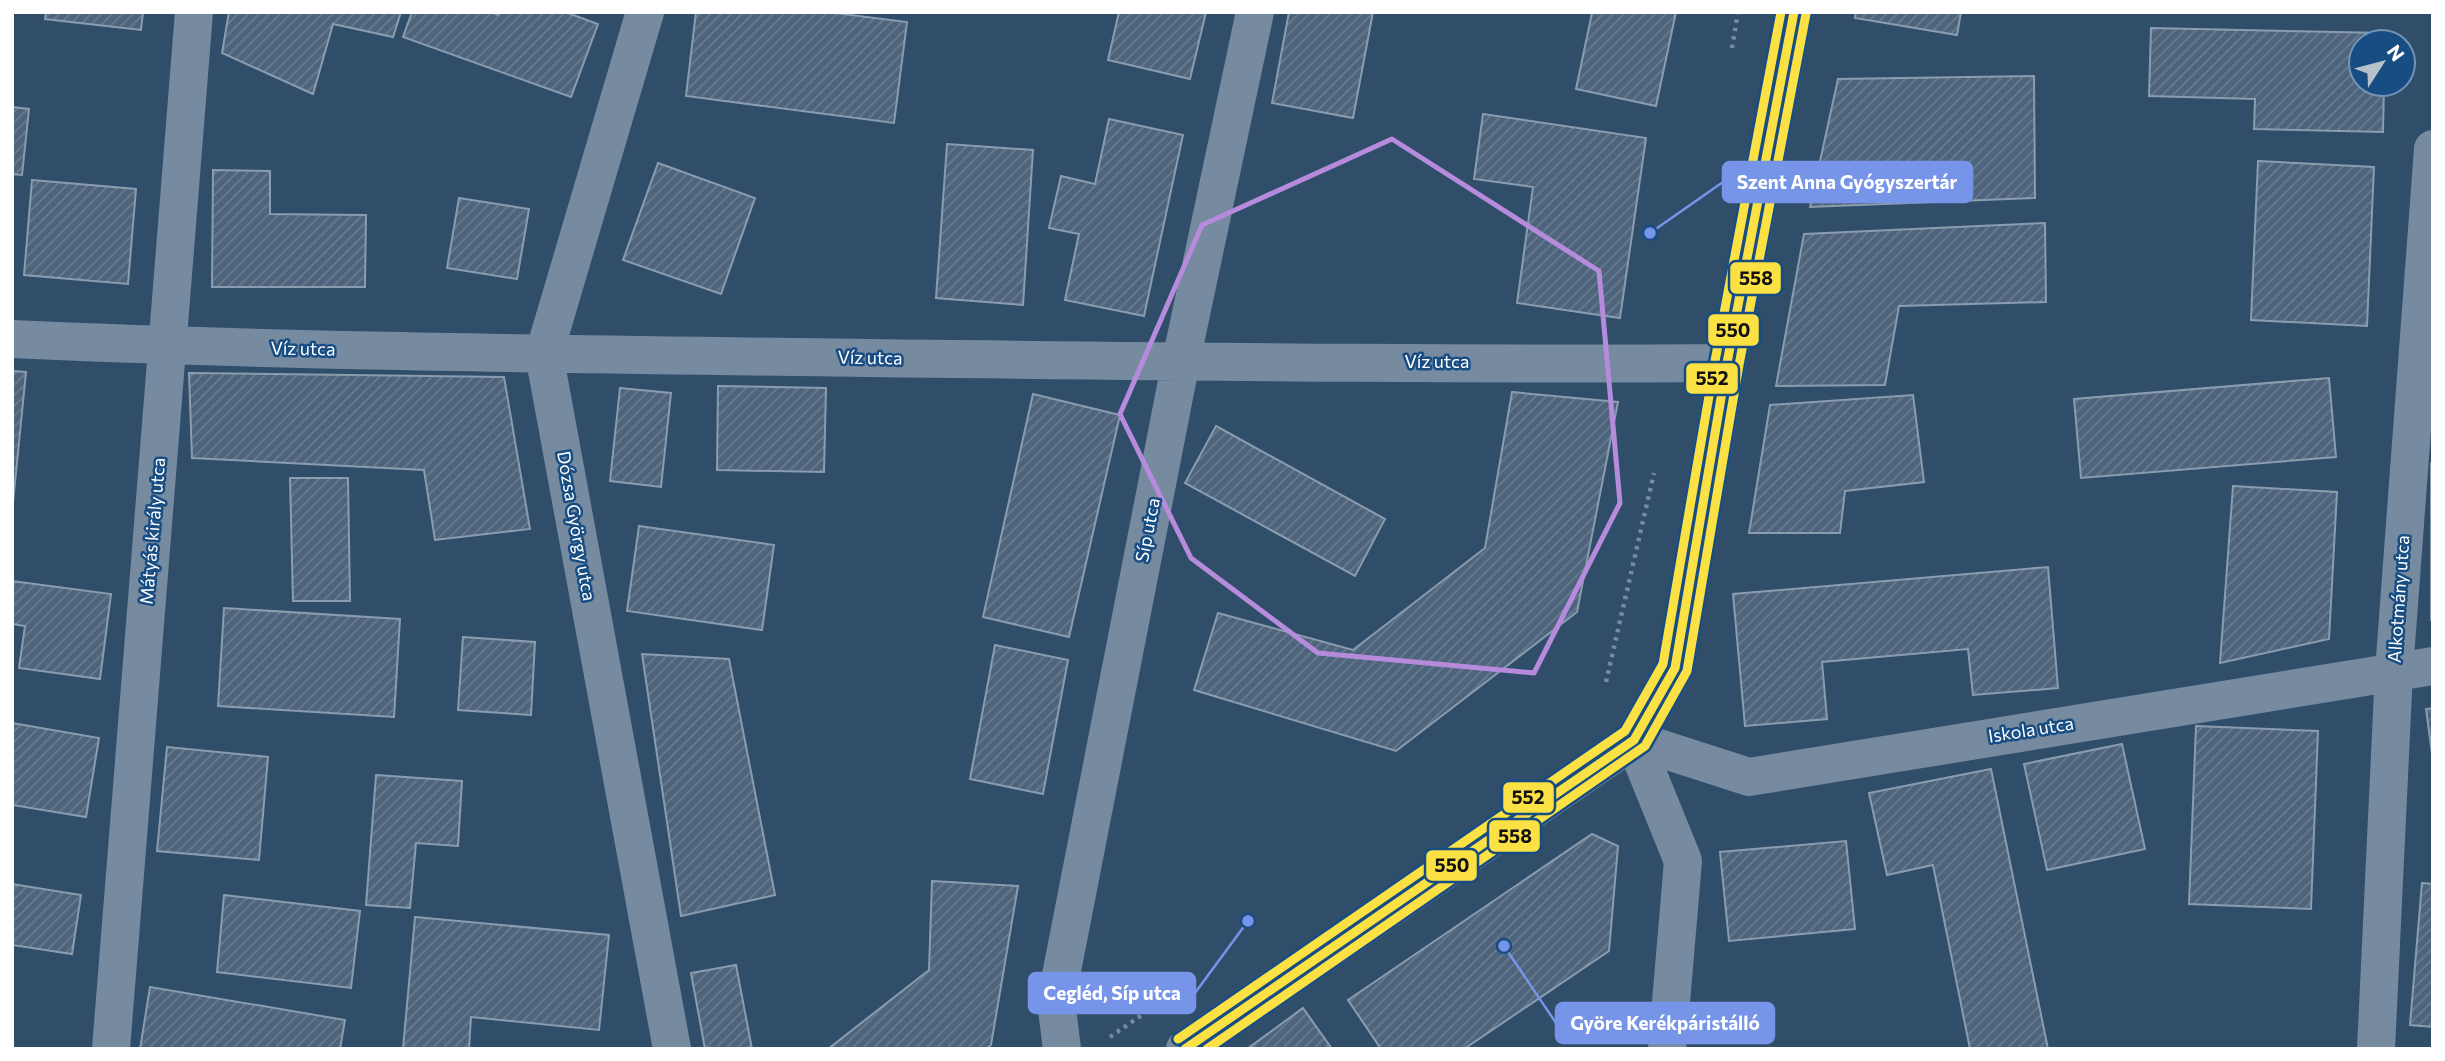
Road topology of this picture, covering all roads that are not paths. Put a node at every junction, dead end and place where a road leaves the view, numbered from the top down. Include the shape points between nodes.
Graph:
1 (194, 12) edge
2 (645, 12) edge
3 (1255, 12) edge
4 (1794, 12) edge
5 (2433, 149) edge
6 (12, 339) edge
7 (168, 346) junction
8 (544, 354) junction
9 (1181, 361) junction
10 (1727, 363) junction
11 (2433, 666) edge
12 (2394, 671) junction
13 (1634, 740) junction
14 (111, 1049) edge
15 (672, 1049) edge
16 (1062, 1049) edge
17 (1185, 1049) edge
18 (1667, 1049) edge
19 (2376, 1049) edge

1 - 7 street, Mátyás király utca
2 - 8 street, Dózsa György utca
3 - 9 street, Síp utca
4 - 10 street
5 - 12 street, Alkotmány utca
6 - 7 street, Víz utca
7 - 8 street, Víz utca
7 - 14 street, Mátyás király utca
8 - 9 street, Víz utca
8 - 15 street, Dózsa György utca
9 - 10 street, Víz utca
9 - 16 street, Síp utca via 1056,1001
10 - 13 street via 1675,668
11 - 12 street, Iskola utca
12 - 13 street, Iskola utca via 1749,776
12 - 19 street, Alkotmány utca
13 - 17 street
13 - 18 street via 1683,861

